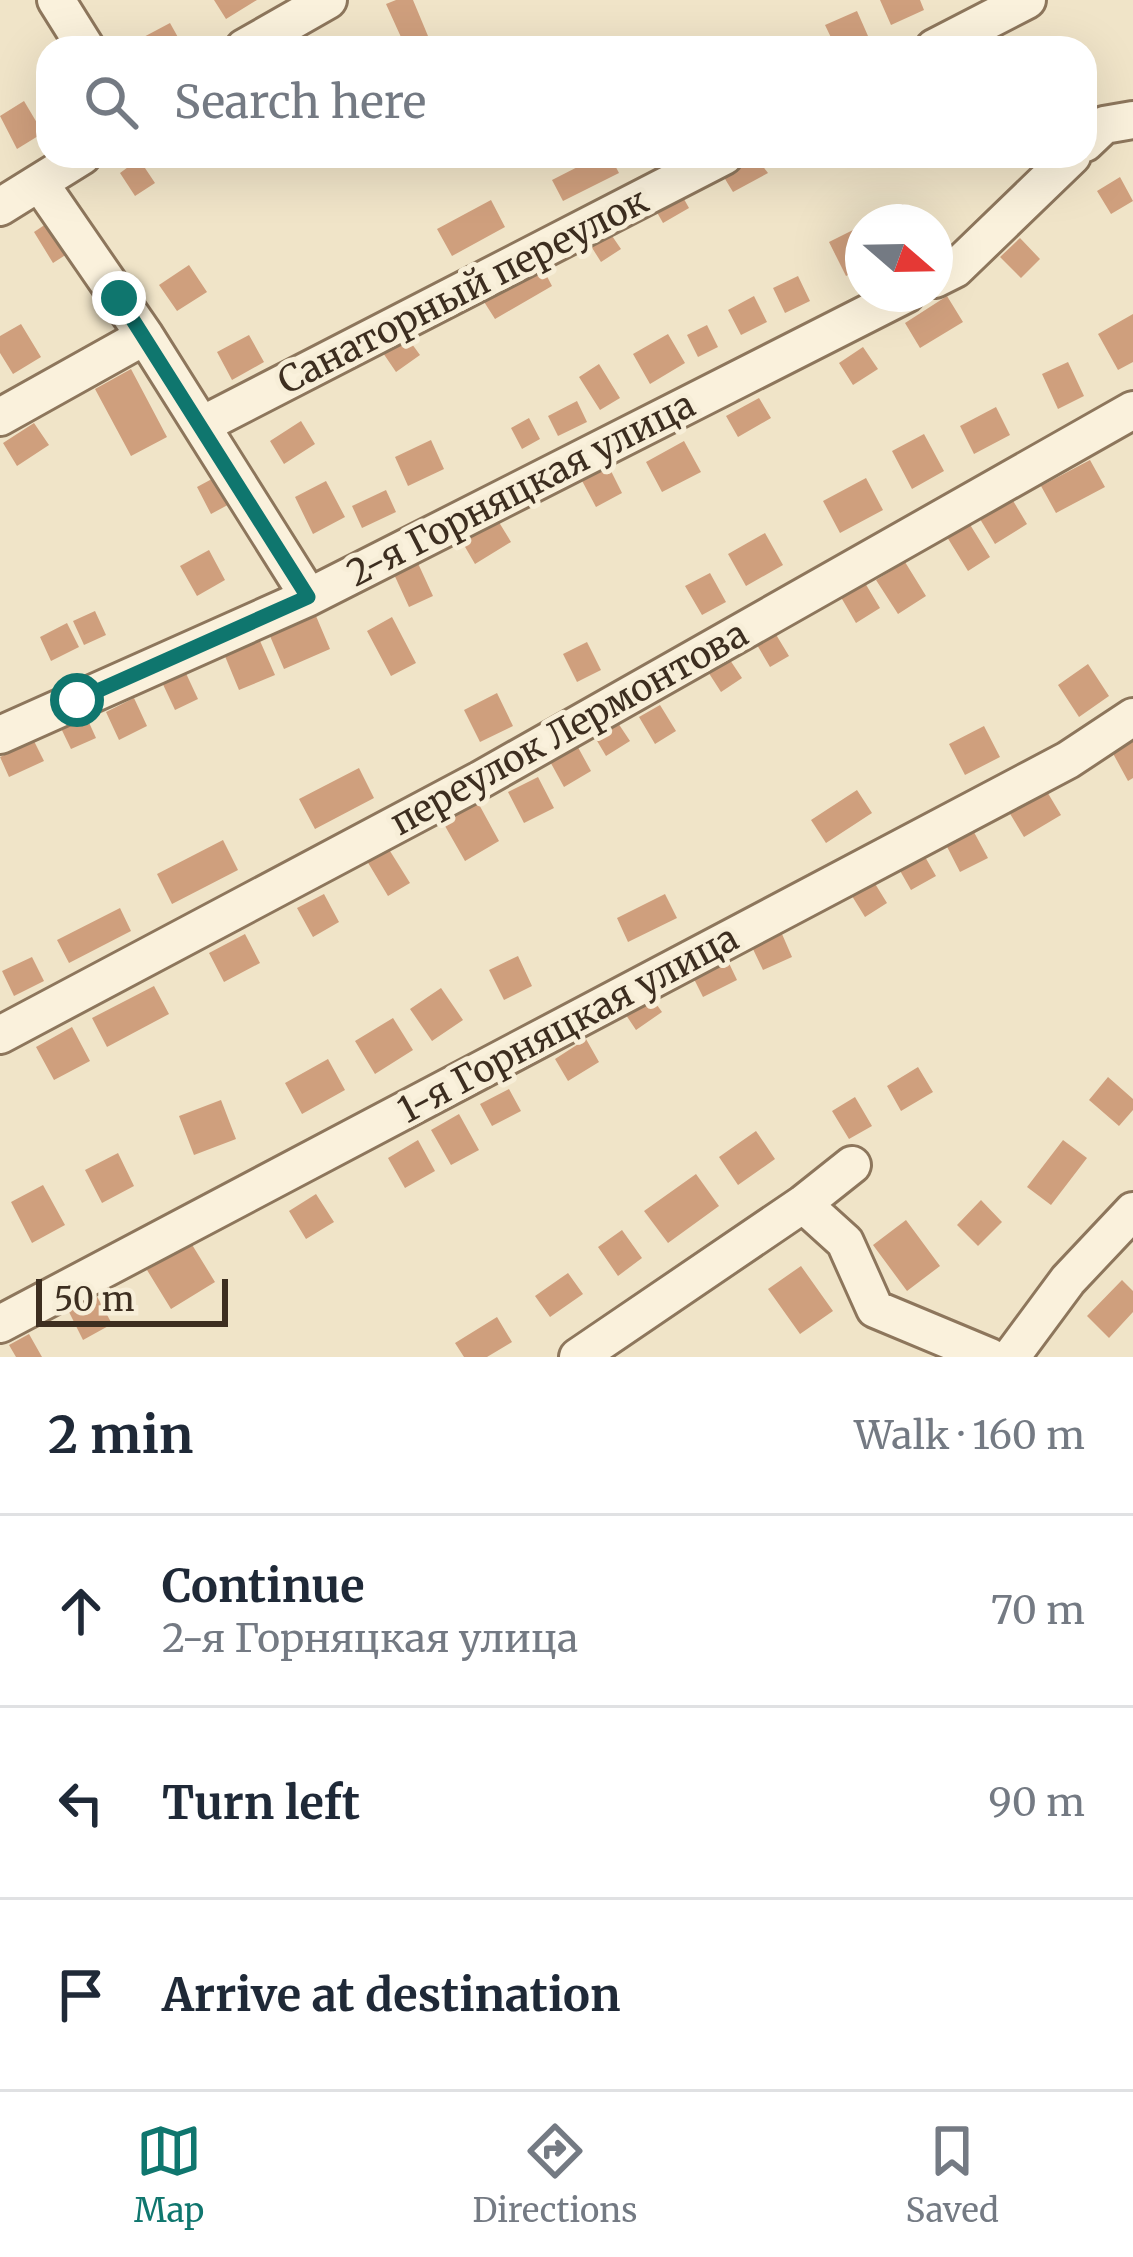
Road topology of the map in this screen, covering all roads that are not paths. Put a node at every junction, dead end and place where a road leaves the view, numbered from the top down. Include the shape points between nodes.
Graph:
1 (56, 0) edge
2 (328, 0) edge
3 (1027, 0) edge
4 (78, 36) edge
5 (265, 36) edge
6 (957, 36) edge
7 (1133, 120) edge
8 (1097, 132) edge
9 (65, 168) edge
10 (701, 168) edge
11 (1060, 168) edge
12 (41, 185) junction
13 (0, 207) edge
14 (953, 270) edge
15 (870, 312) edge
16 (145, 336) junction
17 (1133, 410) edge
18 (0, 416) edge
19 (202, 425) junction
20 (308, 597) junction
21 (1133, 717) edge
22 (0, 734) edge
23 (0, 1035) edge
24 (852, 1165) dead end
25 (803, 1204) junction
26 (1133, 1210) edge
27 (0, 1324) edge
28 (578, 1357) edge
29 (990, 1357) edge
30 (1011, 1357) edge

1 - 4 street
2 - 5 street
3 - 6 street
7 - 8 street
9 - 12 street
10 - 19 street, Санаторный переулок
11 - 14 street
12 - 13 street
12 - 16 street
15 - 20 street, 2-я Горняцкая улица
16 - 18 street
16 - 19 street
17 - 23 street, переулок Лермонтова via 480,781
19 - 20 street
20 - 22 street, 2-я Горняцкая улица
21 - 27 street, 1-я Горняцкая улица via 1068,760
24 - 25 street
25 - 28 street
25 - 29 street via 845,1243 875,1309
26 - 30 street via 1067,1280

